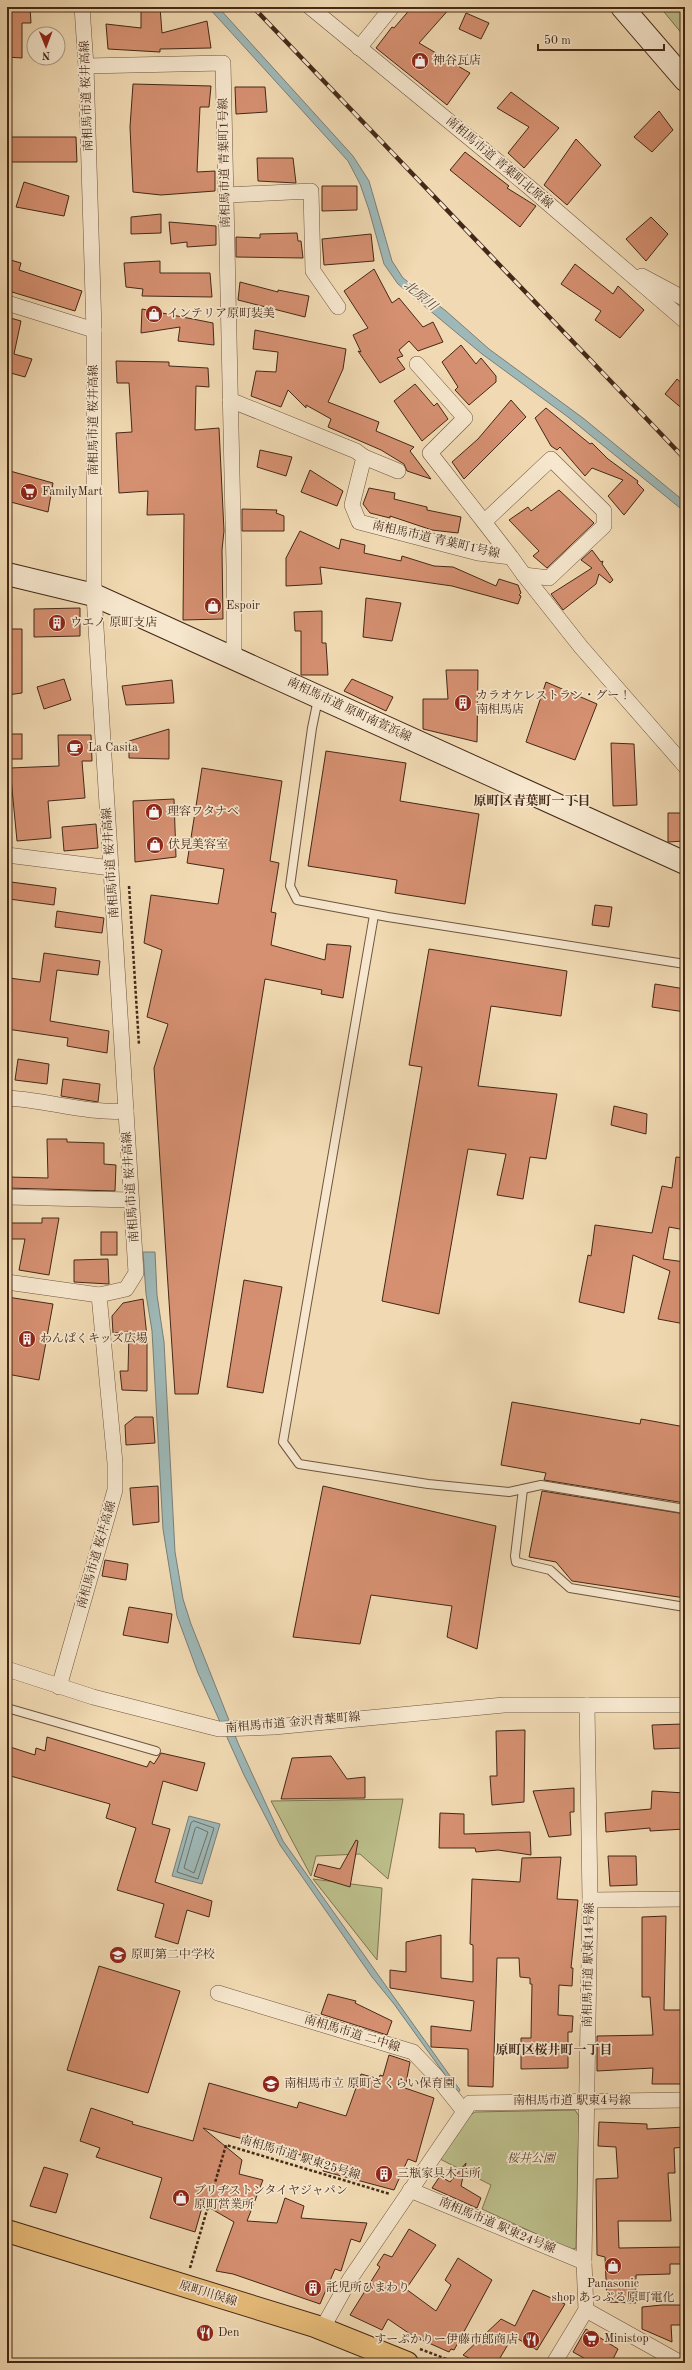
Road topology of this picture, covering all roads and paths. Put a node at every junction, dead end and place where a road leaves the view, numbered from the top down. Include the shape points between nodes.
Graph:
1 (82, 7) edge
2 (310, 7) edge
3 (392, 7) edge
4 (622, 7) edge
5 (359, 48) junction
6 (86, 66) junction
7 (685, 80) edge
8 (227, 195) junction
9 (626, 271) junction
10 (685, 299) edge
11 (7, 303) edge
12 (338, 307) dead end
13 (685, 321) edge
14 (94, 330) junction
15 (417, 364) dead end
16 (230, 400) junction
17 (364, 456) junction
18 (398, 471) dead end
19 (484, 522) junction
20 (511, 557) junction
21 (7, 574) edge
22 (524, 575) junction
23 (94, 596) junction
24 (234, 657) junction
25 (319, 696) junction
26 (685, 766) edge
27 (7, 855) edge
28 (685, 864) edge
29 (111, 868) junction
30 (374, 915) junction
31 (685, 964) edge
32 (7, 1098) edge
33 (126, 1111) junction
34 (7, 1197) edge
35 (131, 1200) junction
36 (7, 1282) edge
37 (99, 1295) junction
38 (523, 1489) junction
39 (685, 1509) edge
40 (685, 1607) edge
41 (7, 1669) edge
42 (58, 1686) junction
43 (587, 1705) junction
44 (685, 1705) edge
45 (7, 1708) edge
46 (156, 1750) dead end
47 (685, 1899) edge
48 (590, 1900) junction
49 (218, 1993) dead end
50 (685, 2100) edge
51 (587, 2101) junction
52 (463, 2110) junction
53 (408, 2194) junction
54 (7, 2231) edge
55 (584, 2262) junction
56 (189, 2273) dead end
57 (586, 2310) junction
58 (322, 2329) junction
59 (407, 2363) edge
60 (554, 2363) edge
61 (680, 2363) edge

1 - 6 street, 南相馬市道 桜井高線
2 - 5 street, 南相馬市道 青葉町北原線
3 - 5 street
4 - 7 street
5 - 9 street, 南相馬市道 青葉町北原線 via 529,187
6 - 8 street, 南相馬市道 青葉町1号線 via 223,63
6 - 14 street, 南相馬市道 桜井高線
8 - 12 street via 311,192 313,271
8 - 16 street, 南相馬市道 青葉町1号線
9 - 10 street via 645,277
9 - 13 street, 南相馬市道 青葉町北原線
11 - 14 street
14 - 23 street, 南相馬市道 桜井高線
15 - 19 street, 南相馬市道 青葉町1号線 via 465,418 430,453
16 - 17 street
16 - 24 street, 南相馬市道 青葉町1号線
17 - 18 street
17 - 20 street, 南相馬市道 青葉町1号線 via 352,505 359,522 478,553
19 - 20 street, 南相馬市道 青葉町1号線
19 - 22 street via 551,459 604,511 604,526 549,578
20 - 22 street, 南相馬市道 青葉町1号線
21 - 23 street, 南相馬市道 原町南萱浜線
22 - 26 street, 南相馬市道 青葉町1号線 via 581,647
23 - 24 street, 南相馬市道 原町南萱浜線
23 - 29 street, 南相馬市道 桜井高線
24 - 25 street, 南相馬市道 原町南萱浜線
25 - 28 street, 南相馬市道 原町南萱浜線
25 - 30 lane via 312,728 290,886 297,900
27 - 29 street
29 - 33 street, 南相馬市道 桜井高線
30 - 31 lane
30 - 38 lane via 283,1442 299,1464 428,1484 509,1492
32 - 33 street via 95,1110
33 - 35 street, 南相馬市道 桜井高線
34 - 35 street
35 - 37 street, 南相馬市道 桜井高線 via 136,1274 126,1289
36 - 37 street
37 - 42 street, 南相馬市道 桜井高線 via 115,1463 115,1490
38 - 39 lane via 541,1485
38 - 40 lane via 516,1562 550,1570 570,1588
41 - 42 street, 南相馬市道 金沢青葉町線
42 - 43 street, 南相馬市道 金沢青葉町線 via 219,1729 504,1705
43 - 44 street
43 - 48 street, 南相馬市道 駅東14号線
45 - 46 lane
47 - 48 street
48 - 51 street, 南相馬市道 駅東14号線
49 - 52 street, 南相馬市道 二中線 via 413,2052
50 - 51 street, 南相馬市道 駅東4号線
51 - 52 street, 南相馬市道 駅東4号線 via 470,2103
51 - 55 street, 南相馬市道 駅東14号線
52 - 53 street
53 - 55 street, 南相馬市道 駅東24号線
53 - 56 path, 南相馬市道 駅東25号線 via 226,2145
53 - 58 street via 350,2279
54 - 58 main road, 原町川俣線
55 - 57 street, 南相馬市道 駅東14号線
57 - 60 street
57 - 61 street
58 - 59 main road, 原町川俣線

